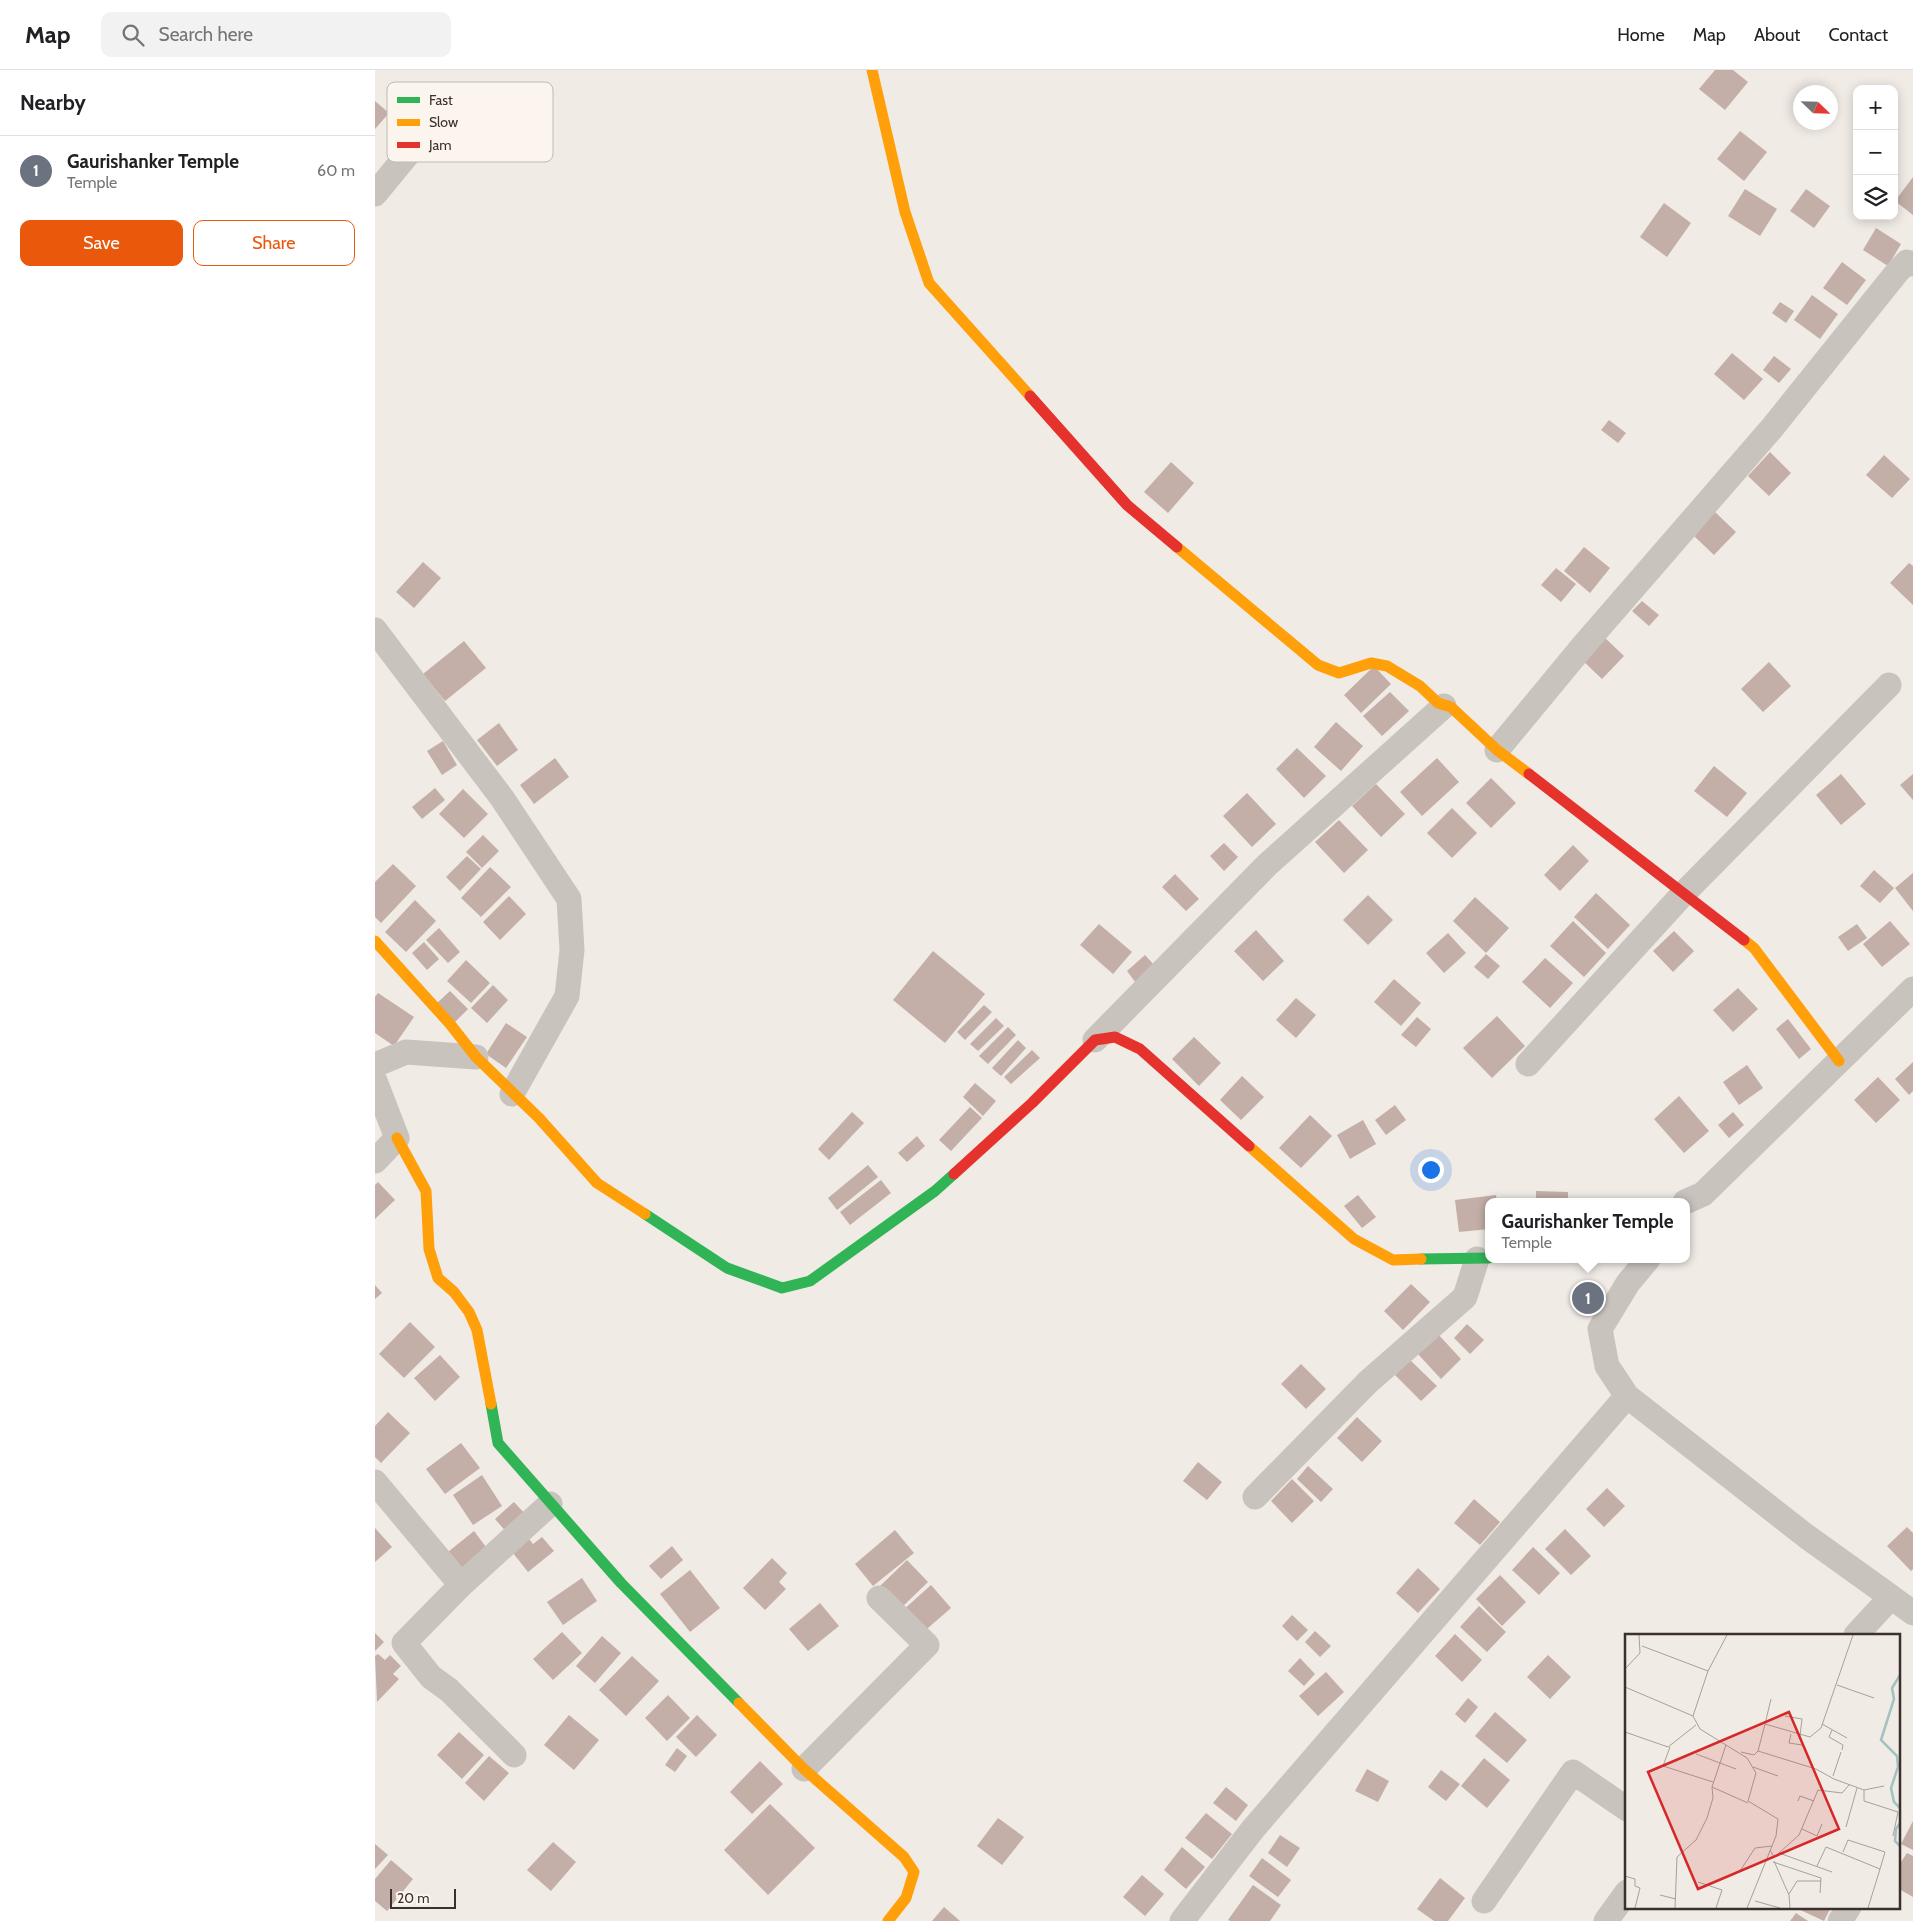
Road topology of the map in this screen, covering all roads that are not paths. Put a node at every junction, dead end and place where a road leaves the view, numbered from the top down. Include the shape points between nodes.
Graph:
1 (872, 70) edge
2 (401, 162) edge
3 (375, 194) edge
4 (1913, 264) edge
5 (375, 630) edge
6 (1889, 685) dead end
7 (1444, 706) junction
8 (1497, 750) junction
9 (1683, 894) junction
10 (375, 941) edge
11 (1913, 989) edge
12 (1095, 1040) junction
13 (476, 1057) junction
14 (1839, 1061) junction
15 (1528, 1064) dead end
16 (375, 1065) edge
17 (375, 1081) edge
18 (512, 1094) junction
19 (397, 1138) junction
20 (375, 1161) edge
21 (1694, 1198) edge
22 (1483, 1258) edge
23 (1645, 1263) edge
24 (1627, 1396) junction
25 (375, 1482) edge
26 (1255, 1497) dead end
27 (550, 1504) junction
28 (461, 1585) junction
29 (1891, 1597) junction
30 (879, 1598) dead end
31 (1913, 1613) edge
32 (1857, 1634) edge
33 (514, 1755) dead end
34 (804, 1769) junction
35 (1625, 1808) edge
36 (1625, 1895) edge
37 (1484, 1902) dead end
38 (1848, 1908) edge
39 (888, 1921) edge
40 (1182, 1921) edge
41 (1606, 1921) edge
42 (1840, 1921) edge

1 - 7 street via 905,212 929,283 1127,505 1318,665 1339,673 1371,663 1387,666
2 - 3 street
4 - 8 street via 1907,262 1897,271 1772,428
5 - 18 street via 502,798 569,899 572,950 567,996
6 - 9 street
7 - 8 street via 1451,707
7 - 12 street via 1267,865
8 - 9 street
9 - 14 street via 1754,948
9 - 15 street
10 - 13 street
11 - 14 street
12 - 18 street via 935,1191 810,1281 782,1288 727,1268 597,1183 539,1118
12 - 22 street via 1115,1037 1140,1049 1354,1239 1393,1260
13 - 16 street via 406,1052
13 - 18 street
14 - 21 street
17 - 19 street
19 - 20 street
19 - 27 street via 426,1192 429,1250 437,1278 454,1292 477,1330 498,1443
22 - 26 street via 1465,1297 1367,1382
23 - 24 street via 1599,1329 1607,1366
24 - 29 street via 1806,1536
24 - 40 street via 1253,1829
25 - 28 street
27 - 28 street
27 - 34 street via 621,1583
28 - 33 street via 404,1643 431,1677 449,1690
29 - 31 street
29 - 32 street
30 - 34 street via 927,1645
34 - 39 street via 904,1857 914,1872 906,1898
35 - 37 street via 1573,1772
36 - 41 street
38 - 42 street

